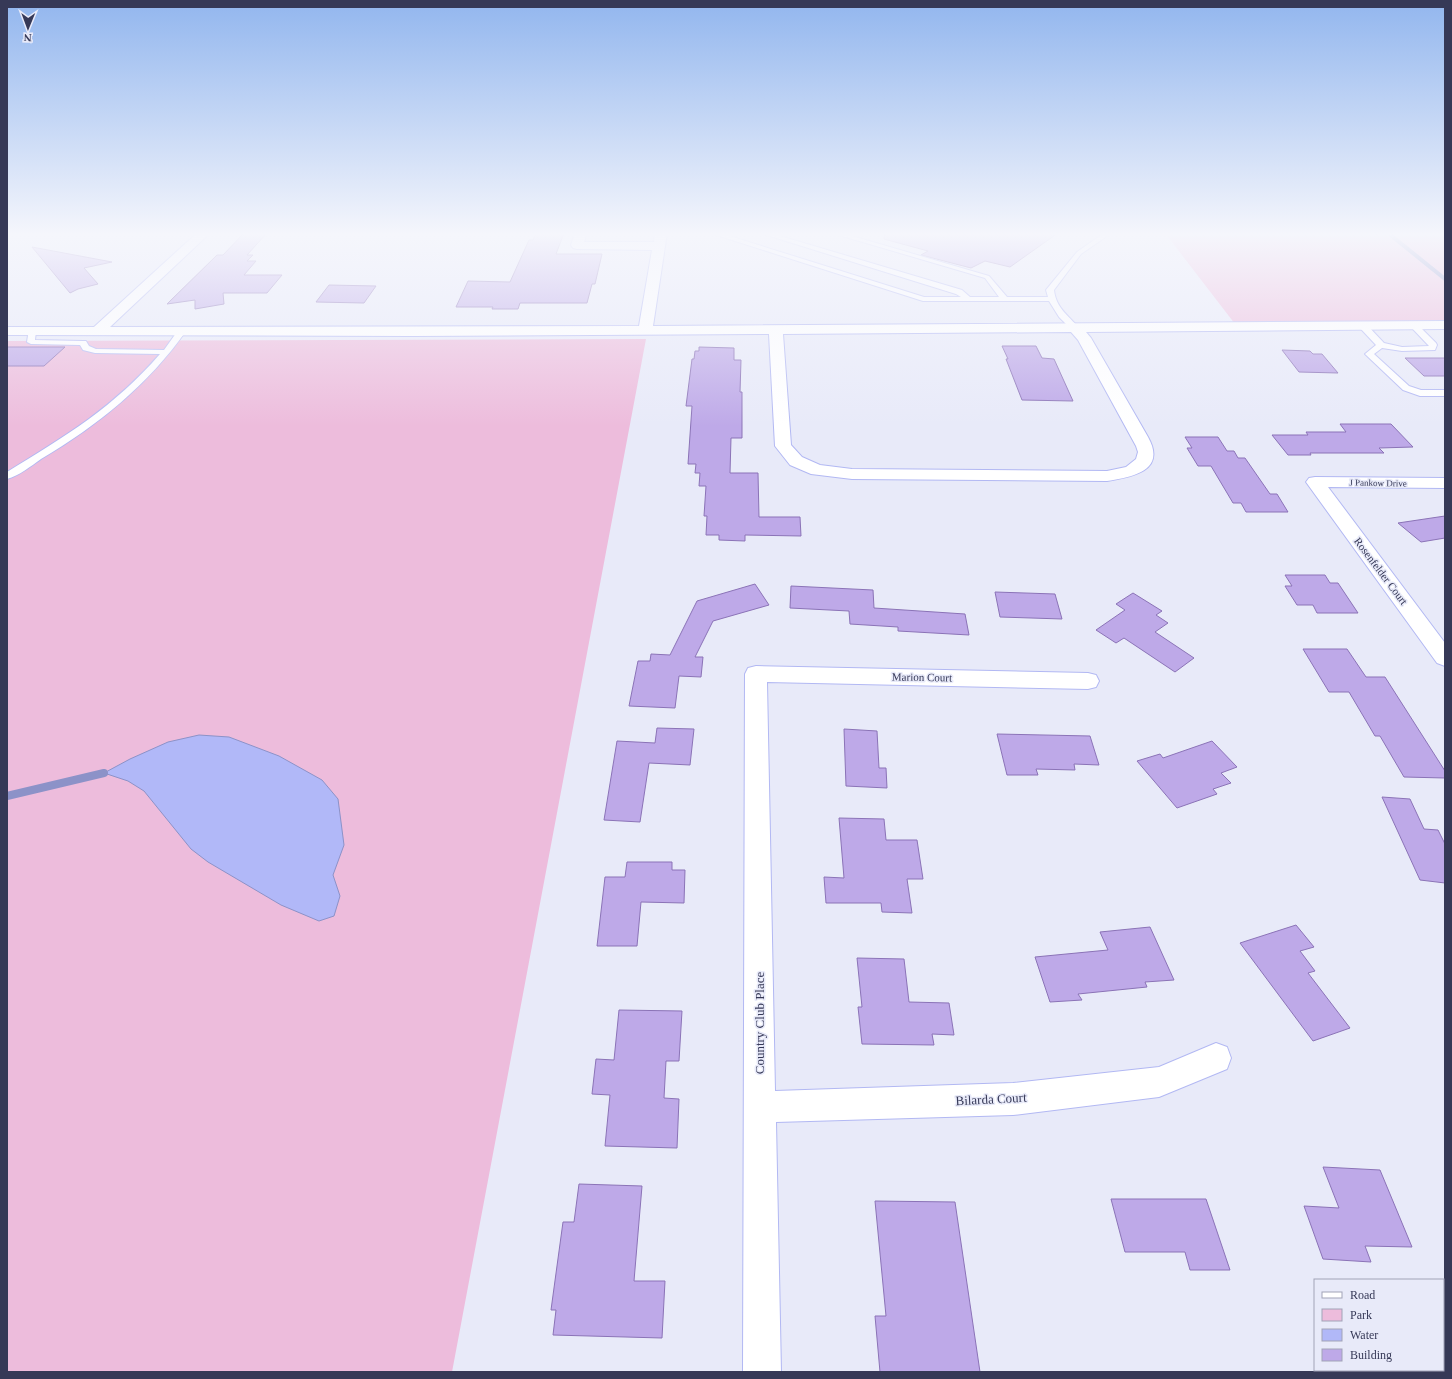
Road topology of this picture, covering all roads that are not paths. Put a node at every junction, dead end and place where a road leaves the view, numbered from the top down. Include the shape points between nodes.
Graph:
1 (134, 297) edge
2 (650, 297) edge
3 (918, 297) edge
4 (969, 299) joint
5 (1005, 299) joint
6 (1051, 299) joint
7 (1445, 325) edge
8 (1363, 326) junction
9 (1414, 326) junction
10 (1075, 328) junction
11 (645, 330) junction
12 (776, 330) junction
13 (7, 331) edge
14 (32, 331) junction
15 (97, 331) junction
16 (182, 332) junction
17 (83, 343) junction
18 (1382, 345) junction
19 (165, 352) junction
20 (1445, 393) edge
21 (7, 476) edge
22 (1445, 483) edge
23 (1317, 484) joint
24 (1445, 658) edge
25 (756, 674) joint
26 (1088, 680) dead end
27 (1216, 1058) dead end
28 (760, 1108) junction
29 (762, 1372) edge

1 - 15 street
2 - 11 street
3 - 4 lane
4 - 5 lane
5 - 6 lane
6 - 10 lane via 1066,321
7 - 9 street
8 - 9 street
8 - 10 street
8 - 18 lane
9 - 18 lane via 1432,348 1402,349
10 - 12 street
10 - 12 street via 1084,338 1146,451 1141,465 1131,472 1106,476 860,474 817,470 796,461 783,446
11 - 12 street
11 - 16 street
13 - 14 street
14 - 15 street
14 - 17 lane via 31,342
15 - 16 street
15 - 17 lane
16 - 19 lane
17 - 19 lane via 86,348 94,351
18 - 20 lane via 1369,354 1406,388 1420,393
19 - 21 lane via 111,408
22 - 23 street, J Pankow Drive via 1315,482
23 - 24 street, Rosenfelder Court
25 - 26 street, Marion Court
25 - 28 street, Country Club Place
27 - 28 street, Bilarda Court via 1159,1082 1013,1099
28 - 29 street, Country Club Place

